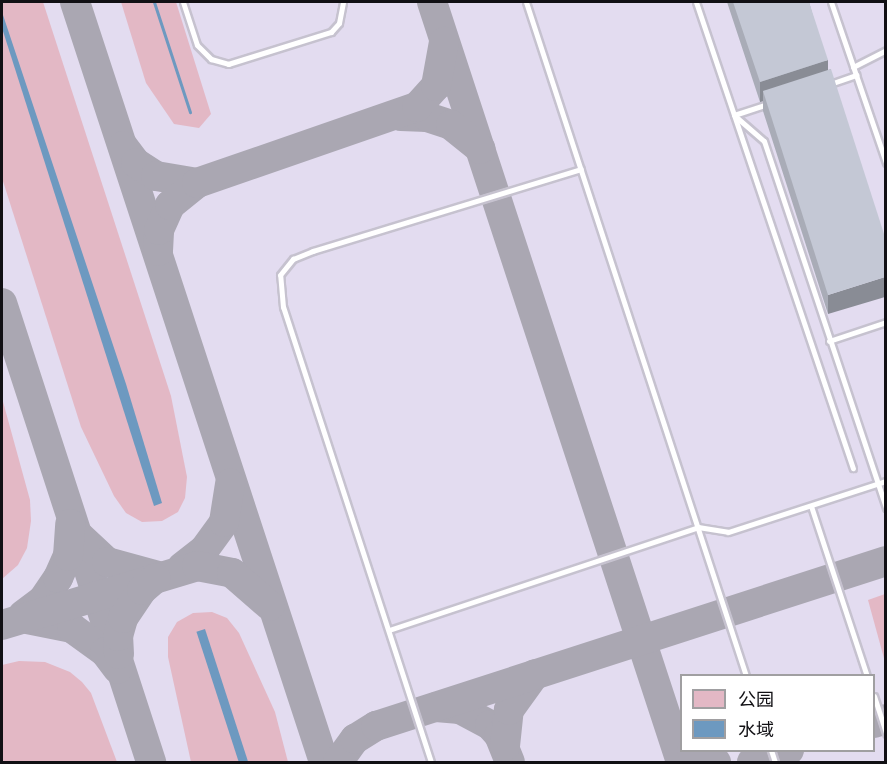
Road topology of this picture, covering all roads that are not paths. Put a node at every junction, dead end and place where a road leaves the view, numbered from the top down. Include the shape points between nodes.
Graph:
1 (183, 2) edge
2 (343, 2) edge
3 (526, 2) edge
4 (696, 2) edge
5 (831, 2) edge
6 (885, 50) edge
7 (853, 67) junction
8 (856, 75) junction
9 (823, 86) edge
10 (778, 100) edge
11 (734, 115) junction
12 (885, 163) edge
13 (581, 169) junction
14 (885, 322) edge
15 (829, 342) junction
16 (853, 468) dead end
17 (885, 481) edge
18 (877, 483) junction
19 (811, 506) junction
20 (885, 508) edge
21 (698, 527) junction
22 (389, 630) junction
23 (746, 674) edge
24 (867, 674) edge
25 (875, 702) edge
26 (885, 734) edge
27 (431, 762) edge

1 - 2 lane via 197,45 211,59 228,64 331,32 339,23
3 - 13 lane
4 - 11 lane
5 - 7 lane
6 - 7 lane
7 - 8 lane
8 - 9 lane
8 - 12 lane
10 - 11 lane
11 - 15 lane via 764,141
11 - 16 lane
13 - 21 lane
13 - 22 lane via 313,251 293,259 280,275 283,307
14 - 15 lane
15 - 18 lane
17 - 18 lane
18 - 19 lane
18 - 20 lane
19 - 21 lane via 728,532
19 - 24 lane
21 - 22 lane
21 - 23 lane
22 - 27 lane
25 - 26 lane

